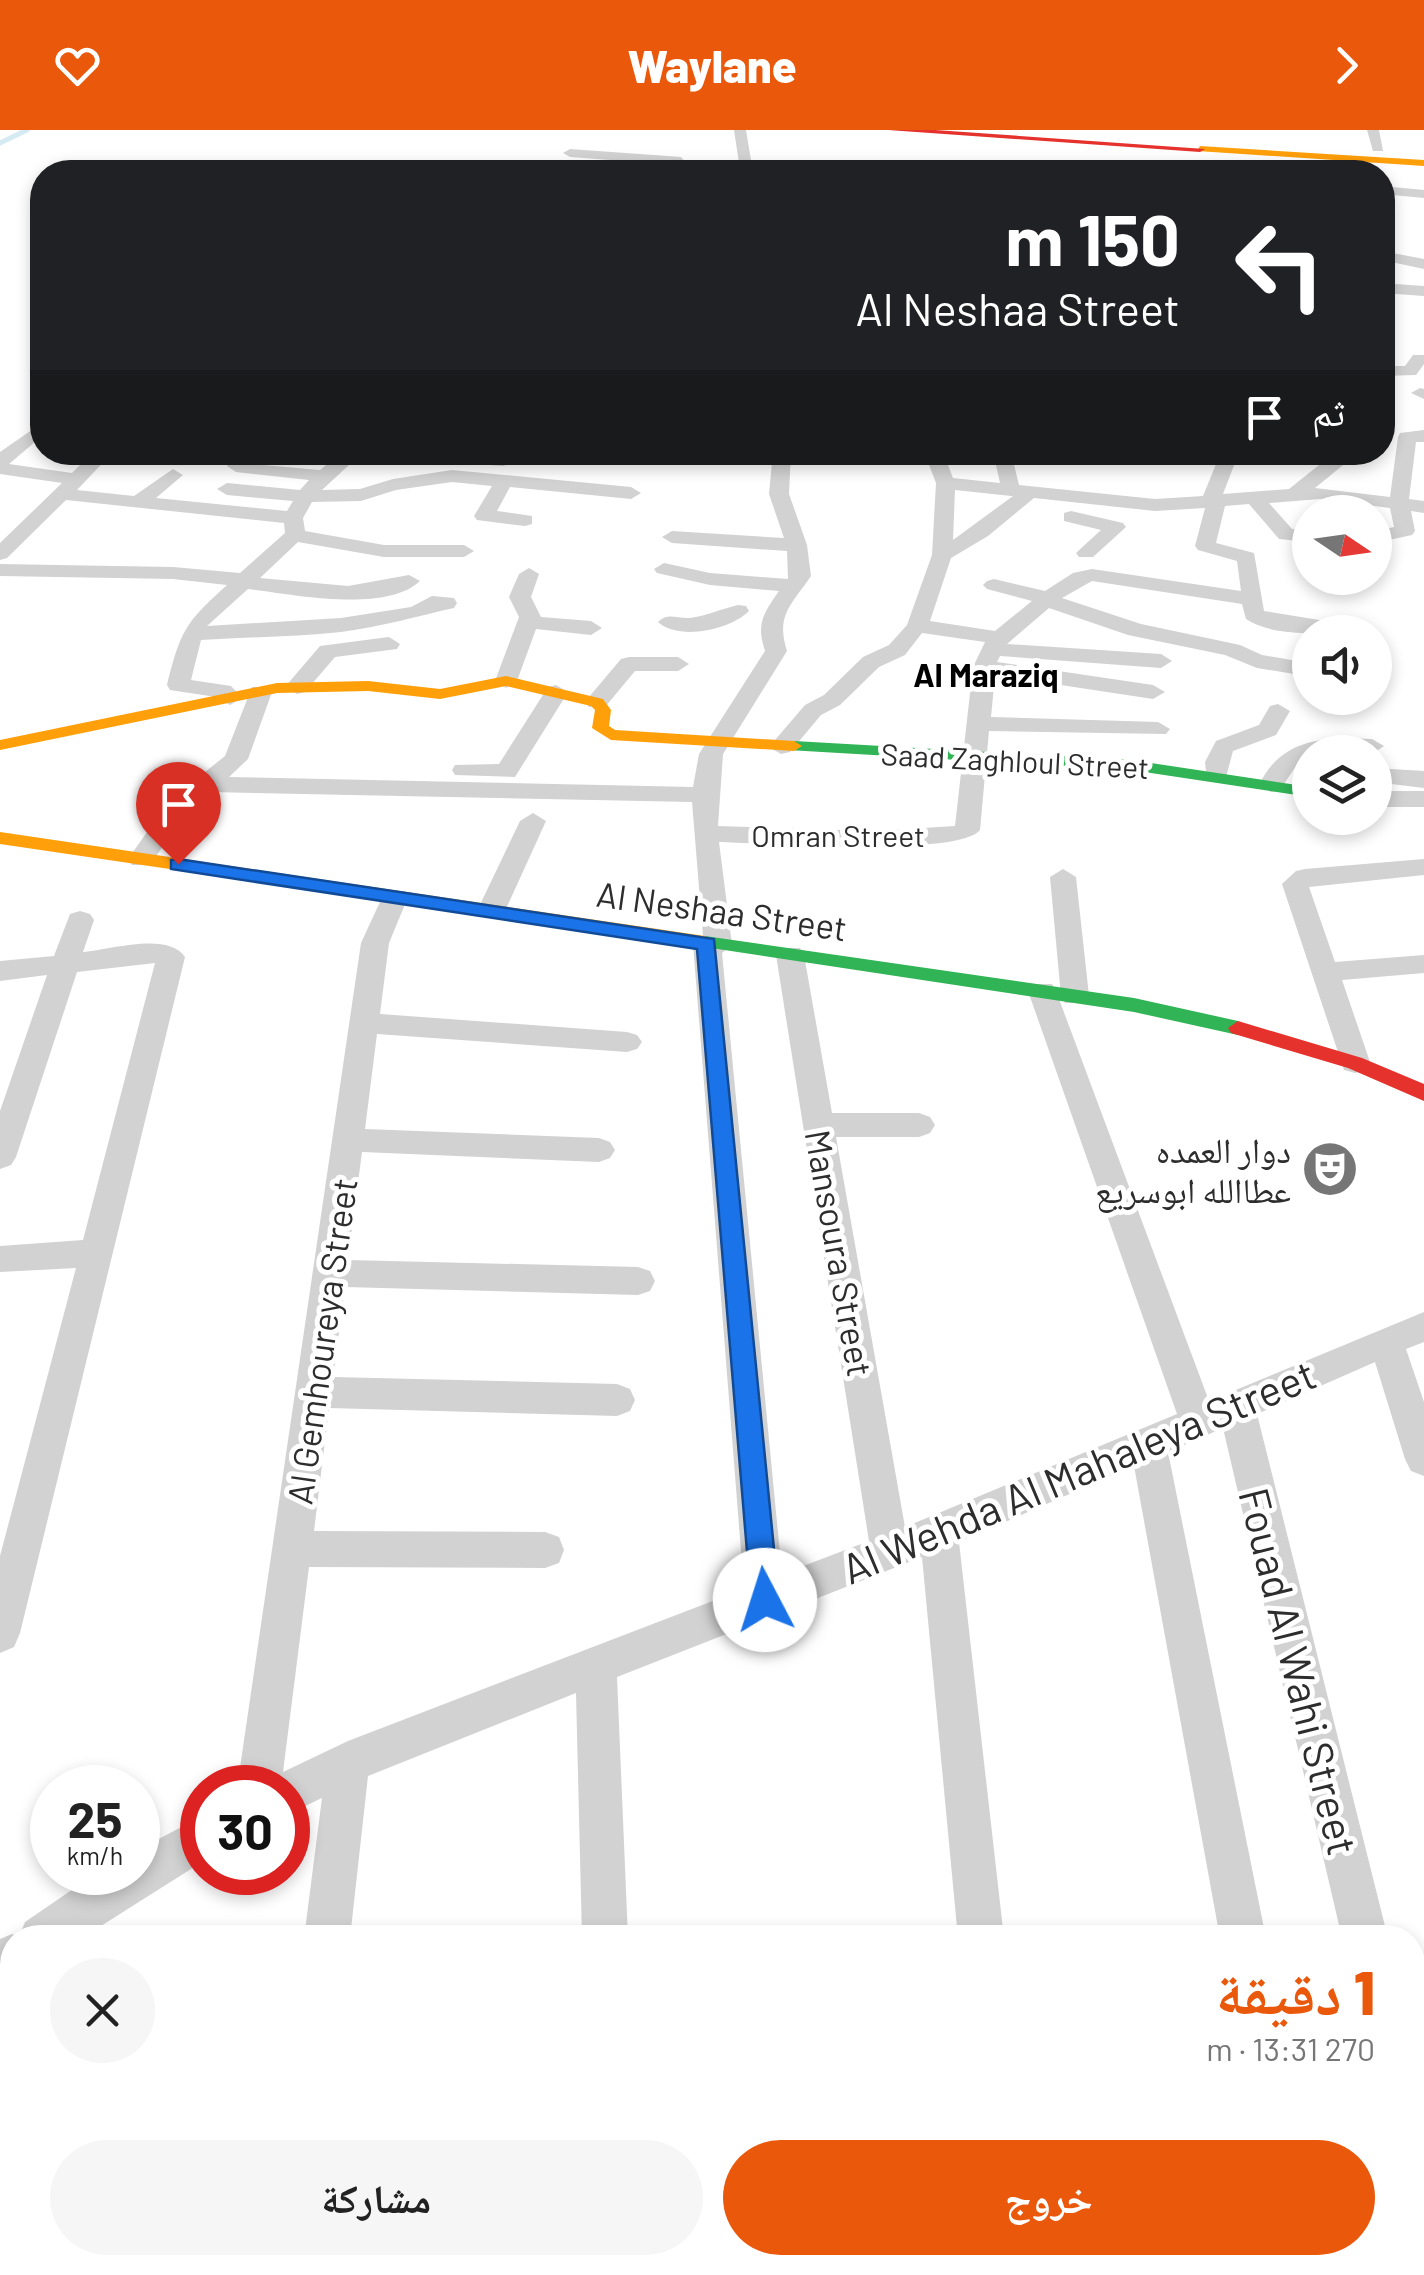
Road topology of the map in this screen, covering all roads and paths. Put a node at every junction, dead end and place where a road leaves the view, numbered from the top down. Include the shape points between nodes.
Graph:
1 (740, 130) edge
2 (892, 130) edge
3 (1083, 130) edge
4 (1376, 139) edge
5 (630, 145) dead end
6 (744, 148) junction
7 (696, 149) dead end
8 (728, 149) dead end
9 (1424, 152) edge
10 (570, 153) dead end
11 (655, 160) edge
12 (673, 160) edge
13 (682, 160) edge
14 (745, 160) edge
15 (1376, 160) edge
16 (1395, 161) edge
17 (1424, 163) edge
18 (1395, 191) edge
19 (1424, 194) edge
20 (1395, 258) edge
21 (1424, 264) edge
22 (1395, 273) edge
23 (1424, 278) edge
24 (1395, 289) edge
25 (1424, 291) edge
26 (1395, 357) edge
27 (1422, 360) edge
28 (1395, 371) edge
29 (1424, 436) edge
30 (30, 438) edge
31 (1415, 450) edge
32 (0, 465) edge
33 (91, 465) edge
34 (338, 465) edge
35 (781, 465) edge
36 (938, 465) edge
37 (1007, 465) edge
38 (1226, 465) edge
39 (1331, 465) edge
40 (236, 466) dead end
41 (173, 475) dead end
42 (324, 476) junction
43 (506, 480) junction
44 (946, 483) junction
45 (69, 486) junction
46 (227, 489) dead end
47 (631, 493) dead end
48 (1295, 494) junction
49 (305, 496) junction
50 (1018, 497) junction
51 (1254, 498) junction
52 (138, 502) junction
53 (1213, 503) junction
54 (1399, 503) junction
55 (1424, 507) edge
56 (525, 520) dead end
57 (293, 526) junction
58 (1392, 534) edge
59 (1292, 535) edge
60 (672, 537) dead end
61 (796, 545) junction
62 (464, 551) dead end
63 (1086, 552) dead end
64 (0, 554) edge
65 (942, 555) junction
66 (269, 558) junction
67 (327, 562) dead end
68 (664, 569) dead end
69 (0, 570) edge
70 (529, 574) dead end
71 (696, 576) junction
72 (244, 581) junction
73 (409, 581) dead end
74 (796, 586) junction
75 (994, 586) dead end
76 (651, 590) dead end
77 (1046, 599) junction
78 (1251, 599) junction
79 (446, 603) dead end
80 (708, 607) dead end
81 (738, 611) junction
82 (773, 616) junction
83 (528, 622) junction
84 (668, 622) dead end
85 (1292, 624) edge
86 (917, 626) junction
87 (591, 628) dead end
88 (191, 634) junction
89 (390, 644) dead end
90 (989, 659) junction
91 (1161, 661) dead end
92 (678, 664) dead end
93 (1292, 667) edge
94 (506, 681) junction
95 (1028, 687) dead end
96 (297, 688) junction
97 (260, 692) junction
98 (556, 692) junction
99 (1153, 692) dead end
100 (230, 698) junction
101 (597, 702) junction
102 (1278, 711) dead end
103 (978, 724) junction
104 (1158, 729) dead end
105 (718, 744) junction
106 (0, 745) edge
107 (781, 746) junction
108 (1292, 756) edge
109 (974, 757) junction
110 (458, 770) dead end
111 (1216, 776) junction
112 (1392, 776) edge
113 (1424, 782) edge
114 (202, 784) junction
115 (1271, 786) junction
116 (1292, 789) edge
117 (704, 795) junction
118 (1392, 799) edge
119 (1424, 799) edge
120 (532, 821) dead end
121 (708, 834) junction
122 (0, 838) edge
123 (141, 859) junction
124 (1424, 867) edge
125 (1062, 878) dead end
126 (395, 897) junction
127 (491, 911) junction
128 (80, 920) dead end
129 (712, 944) junction
130 (790, 955) junction
131 (62, 964) junction
132 (1424, 964) edge
133 (0, 970) edge
134 (1324, 972) junction
135 (1058, 994) junction
136 (364, 1023) junction
137 (627, 1042) dead end
138 (1355, 1062) junction
139 (1424, 1094) edge
140 (818, 1125) junction
141 (919, 1125) dead end
142 (348, 1140) junction
143 (599, 1150) dead end
144 (0, 1157) edge
145 (96, 1253) junction
146 (0, 1259) edge
147 (330, 1273) junction
148 (638, 1281) dead end
149 (1424, 1326) edge
150 (1386, 1340) junction
151 (313, 1392) junction
152 (617, 1400) dead end
153 (1236, 1404) junction
154 (1198, 1421) junction
155 (1148, 1442) junction
156 (1424, 1459) edge
157 (939, 1532) junction
158 (292, 1548) junction
159 (545, 1550) dead end
160 (890, 1551) junction
161 (765, 1600) junction
162 (0, 1633) edge
163 (596, 1666) junction
164 (348, 1762) junction
165 (262, 1765) edge
166 (310, 1781) edge
167 (180, 1851) edge
168 (60, 1925) edge
169 (329, 1925) edge
170 (605, 1925) edge
171 (980, 1925) edge
172 (1241, 1925) edge
173 (1361, 1925) edge

1 - 6 street
2 - 15 street
3 - 4 street
4 - 9 street
5 - 12 street
6 - 8 street
6 - 14 street
7 - 13 street
10 - 11 street
16 - 17 street
18 - 19 street
20 - 21 street
22 - 23 street
24 - 25 street
26 - 27 street
27 - 28 street via 1410,372
29 - 31 street via 1408,435
30 - 32 street
31 - 54 street
32 - 45 street
33 - 45 street
34 - 42 street
35 - 61 street via 779,494
36 - 44 street
37 - 50 street
38 - 53 street
39 - 48 street
40 - 42 street
41 - 52 street
42 - 49 street
43 - 47 street
43 - 49 street via 452,476 361,494
43 - 56 street via 484,516
44 - 50 street
44 - 65 street
45 - 52 street
45 - 64 street
46 - 49 street
48 - 51 street
48 - 54 street
49 - 57 street
50 - 53 street
50 - 63 street via 1115,526
50 - 65 street
51 - 53 street
51 - 59 street
52 - 57 street
53 - 78 street via 1206,546 1247,557
54 - 55 street
54 - 58 street via 1405,531
57 - 62 street via 384,551
57 - 66 street
60 - 61 street
61 - 74 street via 802,566
65 - 86 street
66 - 67 street
66 - 72 street
68 - 71 street
69 - 72 street
70 - 83 street via 520,598
71 - 74 street
71 - 76 street via 686,591
72 - 73 street via 307,591 367,591
72 - 88 street
74 - 82 street
75 - 77 street
77 - 78 street via 1080,577 1096,575
77 - 90 street
77 - 93 street via 1136,630
78 - 85 street via 1263,620
79 - 88 street via 341,625
80 - 81 street
81 - 82 street
81 - 84 street via 698,625
82 - 105 street via 769,629 776,650
83 - 87 street
83 - 94 street
86 - 90 street
86 - 107 street via 896,650 870,662 813,710
88 - 100 street via 178,686
89 - 96 street via 328,651
90 - 91 street
90 - 95 street
90 - 99 street
90 - 103 street
92 - 101 street via 630,664
94 - 96 street via 440,694
94 - 98 street
96 - 97 street
97 - 100 street
97 - 114 street via 236,759
98 - 101 street
98 - 110 street via 506,772
100 - 106 street
101 - 105 street, Saad Zaghloul Street via 607,734
102 - 111 street via 1268,730 1223,746
103 - 104 street
103 - 109 street
105 - 107 street, Saad Zaghloul Street
105 - 117 street
107 - 109 street, Saad Zaghloul Street
108 - 115 street via 1276,769
109 - 111 street, Saad Zaghloul Street
109 - 121 street, Omran Street via 967,830 960,834
111 - 115 street, Saad Zaghloul Street
112 - 113 street
114 - 117 street
114 - 123 street
115 - 116 street, Saad Zaghloul Street
117 - 121 street
118 - 119 street
120 - 127 street
121 - 129 street
122 - 123 street, Al Neshaa Street
123 - 126 street, Al Neshaa Street
124 - 134 street via 1297,881
125 - 135 street
126 - 127 street, Al Neshaa Street
126 - 136 street, Al Gemhoureya Street via 376,944
127 - 129 street, Al Neshaa Street
128 - 131 street
129 - 130 street, Al Neshaa Street
129 - 161 street
130 - 135 street, Al Neshaa Street
130 - 140 street, Mansoura Street
131 - 133 street
131 - 144 street
131 - 145 street via 164,953 171,958
132 - 134 street
134 - 138 street
135 - 138 street, Al Neshaa Street via 1207,1020
135 - 154 street
136 - 137 street
136 - 142 street, Al Gemhoureya Street
138 - 139 street, Al Neshaa Street
140 - 141 street
140 - 160 street, Mansoura Street
142 - 143 street
142 - 147 street, Al Gemhoureya Street
145 - 146 street
145 - 162 street
147 - 148 street
147 - 151 street, Al Gemhoureya Street
149 - 150 street, Al Wehda Al Mahaleya Street
150 - 153 street, Al Wehda Al Mahaleya Street
150 - 156 street
151 - 152 street
151 - 158 street, Al Gemhoureya Street
153 - 154 street, Al Wehda Al Mahaleya Street
153 - 173 street, Fouad Al Wahi Street
154 - 155 street, Al Wehda Al Mahaleya Street
155 - 157 street, Al Wehda Al Mahaleya Street
155 - 172 street
157 - 160 street, Al Wehda Al Mahaleya Street
157 - 171 street
158 - 159 street
158 - 165 street, Al Gemhoureya Street
160 - 161 street, Al Wehda Al Mahaleya Street
161 - 163 street, Al Wehda Al Mahaleya Street
163 - 164 street, Al Wehda Al Mahaleya Street
163 - 170 street
164 - 166 street, Al Wehda Al Mahaleya Street
164 - 169 street
167 - 168 street

